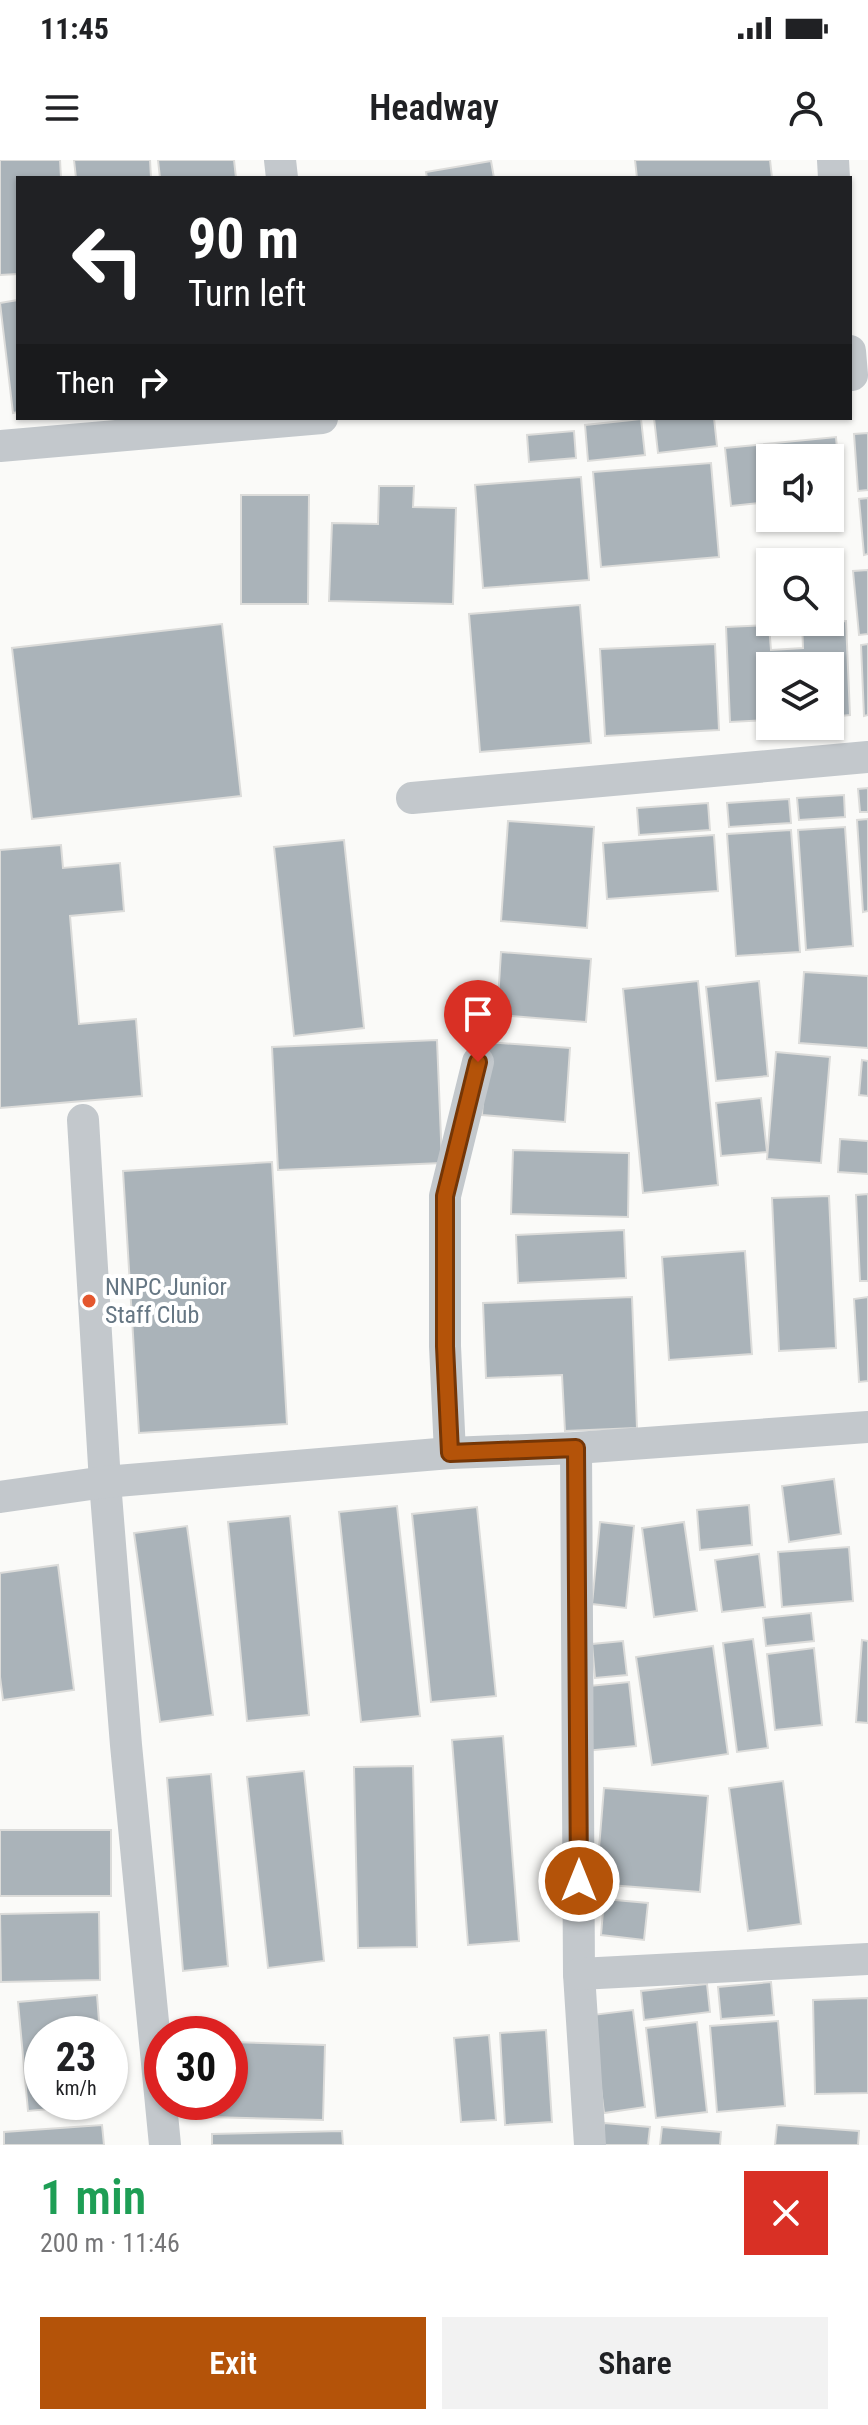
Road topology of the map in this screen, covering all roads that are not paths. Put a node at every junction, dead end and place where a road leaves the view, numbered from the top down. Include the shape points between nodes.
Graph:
1 (290, 420) edge
2 (0, 446) edge
3 (868, 757) edge
4 (412, 798) dead end
5 (478, 1062) dead end
6 (83, 1120) dead end
7 (868, 1427) edge
8 (576, 1448) junction
9 (450, 1453) junction
10 (105, 1482) junction
11 (0, 1497) edge
12 (868, 1959) edge
13 (579, 1974) junction
14 (165, 2145) edge
15 (590, 2145) edge

1 - 2 street
3 - 4 street
5 - 9 street via 445,1196
6 - 10 street
7 - 8 street
8 - 9 street
8 - 13 street
9 - 10 street
10 - 11 street
10 - 14 street
12 - 13 street
13 - 15 street

